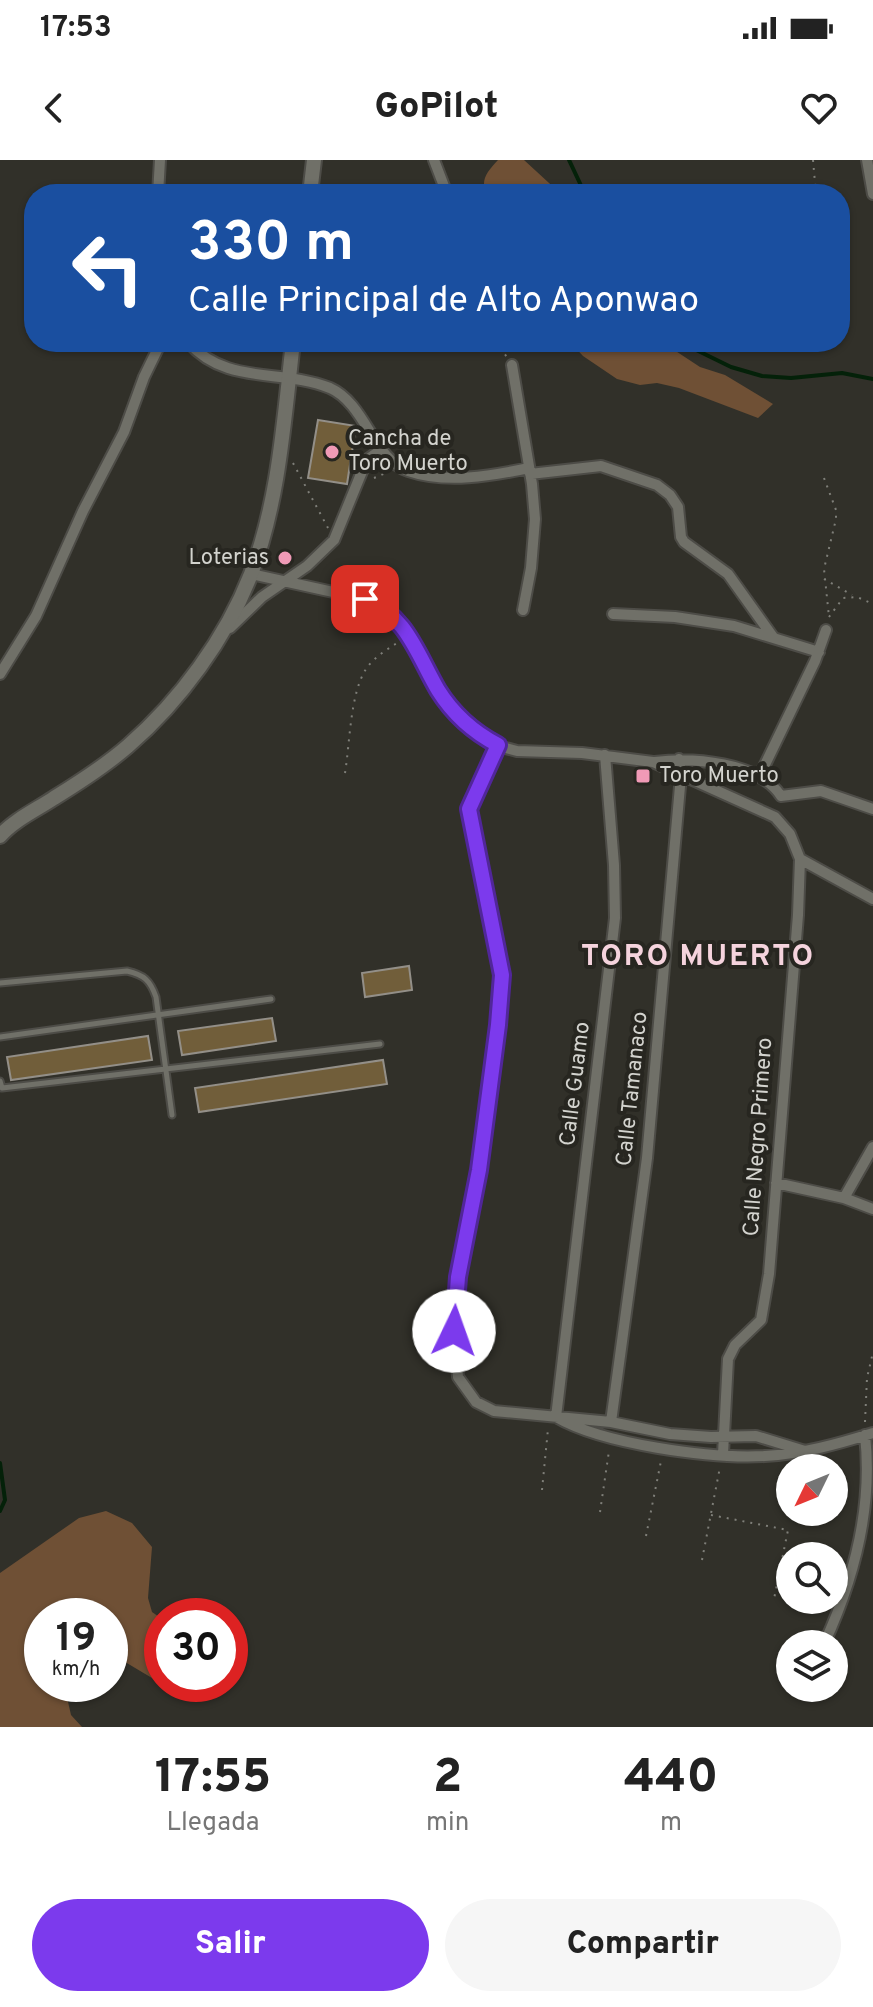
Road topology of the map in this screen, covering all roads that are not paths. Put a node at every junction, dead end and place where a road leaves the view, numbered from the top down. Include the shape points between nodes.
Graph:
1 (160, 160) edge
2 (314, 160) edge
3 (434, 160) edge
4 (867, 160) edge
5 (159, 184) edge
6 (311, 184) edge
7 (443, 184) edge
8 (873, 194) edge
9 (156, 352) edge
10 (199, 352) edge
11 (292, 352) edge
12 (512, 365) road end
13 (289, 379) junction
14 (382, 449) junction
15 (530, 471) junction
16 (251, 574) junction
17 (285, 583) junction
18 (523, 610) dead end
19 (613, 614) dead end
20 (826, 630) dead end
21 (773, 637) junction
22 (819, 652) junction
23 (205, 657) junction
24 (0, 674) edge
25 (498, 745) junction
26 (605, 755) junction
27 (679, 759) junction
28 (653, 762) junction
29 (681, 775) junction
30 (760, 775) junction
31 (781, 796) junction
32 (873, 809) edge
33 (775, 817) junction
34 (2, 833) edge
35 (800, 859) junction
36 (873, 899) edge
37 (0, 983) edge
38 (271, 999) dead end
39 (159, 1016) junction
40 (0, 1037) edge
41 (380, 1044) dead end
42 (166, 1069) junction
43 (0, 1081) edge
44 (172, 1115) dead end
45 (873, 1147) edge
46 (776, 1183) junction
47 (844, 1198) junction
48 (873, 1209) edge
49 (552, 1416) junction
50 (611, 1422) junction
51 (635, 1427) junction
52 (869, 1434) edge
53 (723, 1436) junction
54 (633, 1441) junction
55 (805, 1451) junction
56 (723, 1454) junction
57 (830, 1630) edge

1 - 5 street
2 - 6 street
3 - 7 street
4 - 8 street
9 - 24 street via 36,616
10 - 13 street via 221,368
11 - 13 street
12 - 15 street
13 - 14 street via 340,395
13 - 16 street via 275,484
14 - 15 street via 398,467 425,475
14 - 17 street via 368,459 334,540
15 - 18 street via 534,542
15 - 21 street via 601,466 664,490 678,507 684,542 734,580
16 - 17 street
16 - 23 street
17 - 23 street via 247,610
17 - 25 street via 376,604 409,635 446,702 471,728
19 - 21 street via 687,618
20 - 22 street
21 - 22 street
22 - 30 street
23 - 34 street via 133,742
25 - 26 street via 536,753
25 - 49 street via 469,809 502,975 454,1331 458,1377 468,1395 485,1408
26 - 28 street
26 - 49 street, Calle Guamo via 615,918
27 - 28 street
27 - 29 street, Calle Tamanaco
27 - 30 street
28 - 29 street
29 - 33 street
29 - 50 street, Calle Tamanaco via 647,1158
30 - 31 street
31 - 32 street via 821,791
31 - 33 street
33 - 35 street via 790,834
35 - 36 street
35 - 46 street, Calle Negro Primero
37 - 39 lane via 127,971 151,983
38 - 39 lane
39 - 40 lane
39 - 42 lane
41 - 42 lane
42 - 43 lane via 2,1088
42 - 44 lane
45 - 47 street
46 - 47 street
46 - 53 street, Calle Negro Primero via 764,1313 728,1359
47 - 48 street
49 - 50 street
49 - 54 street
50 - 51 street
51 - 53 street
51 - 54 street
52 - 55 street
52 - 57 street via 861,1535
53 - 55 street via 756,1436
53 - 56 street, Calle Negro Primero
54 - 56 street
55 - 56 street

